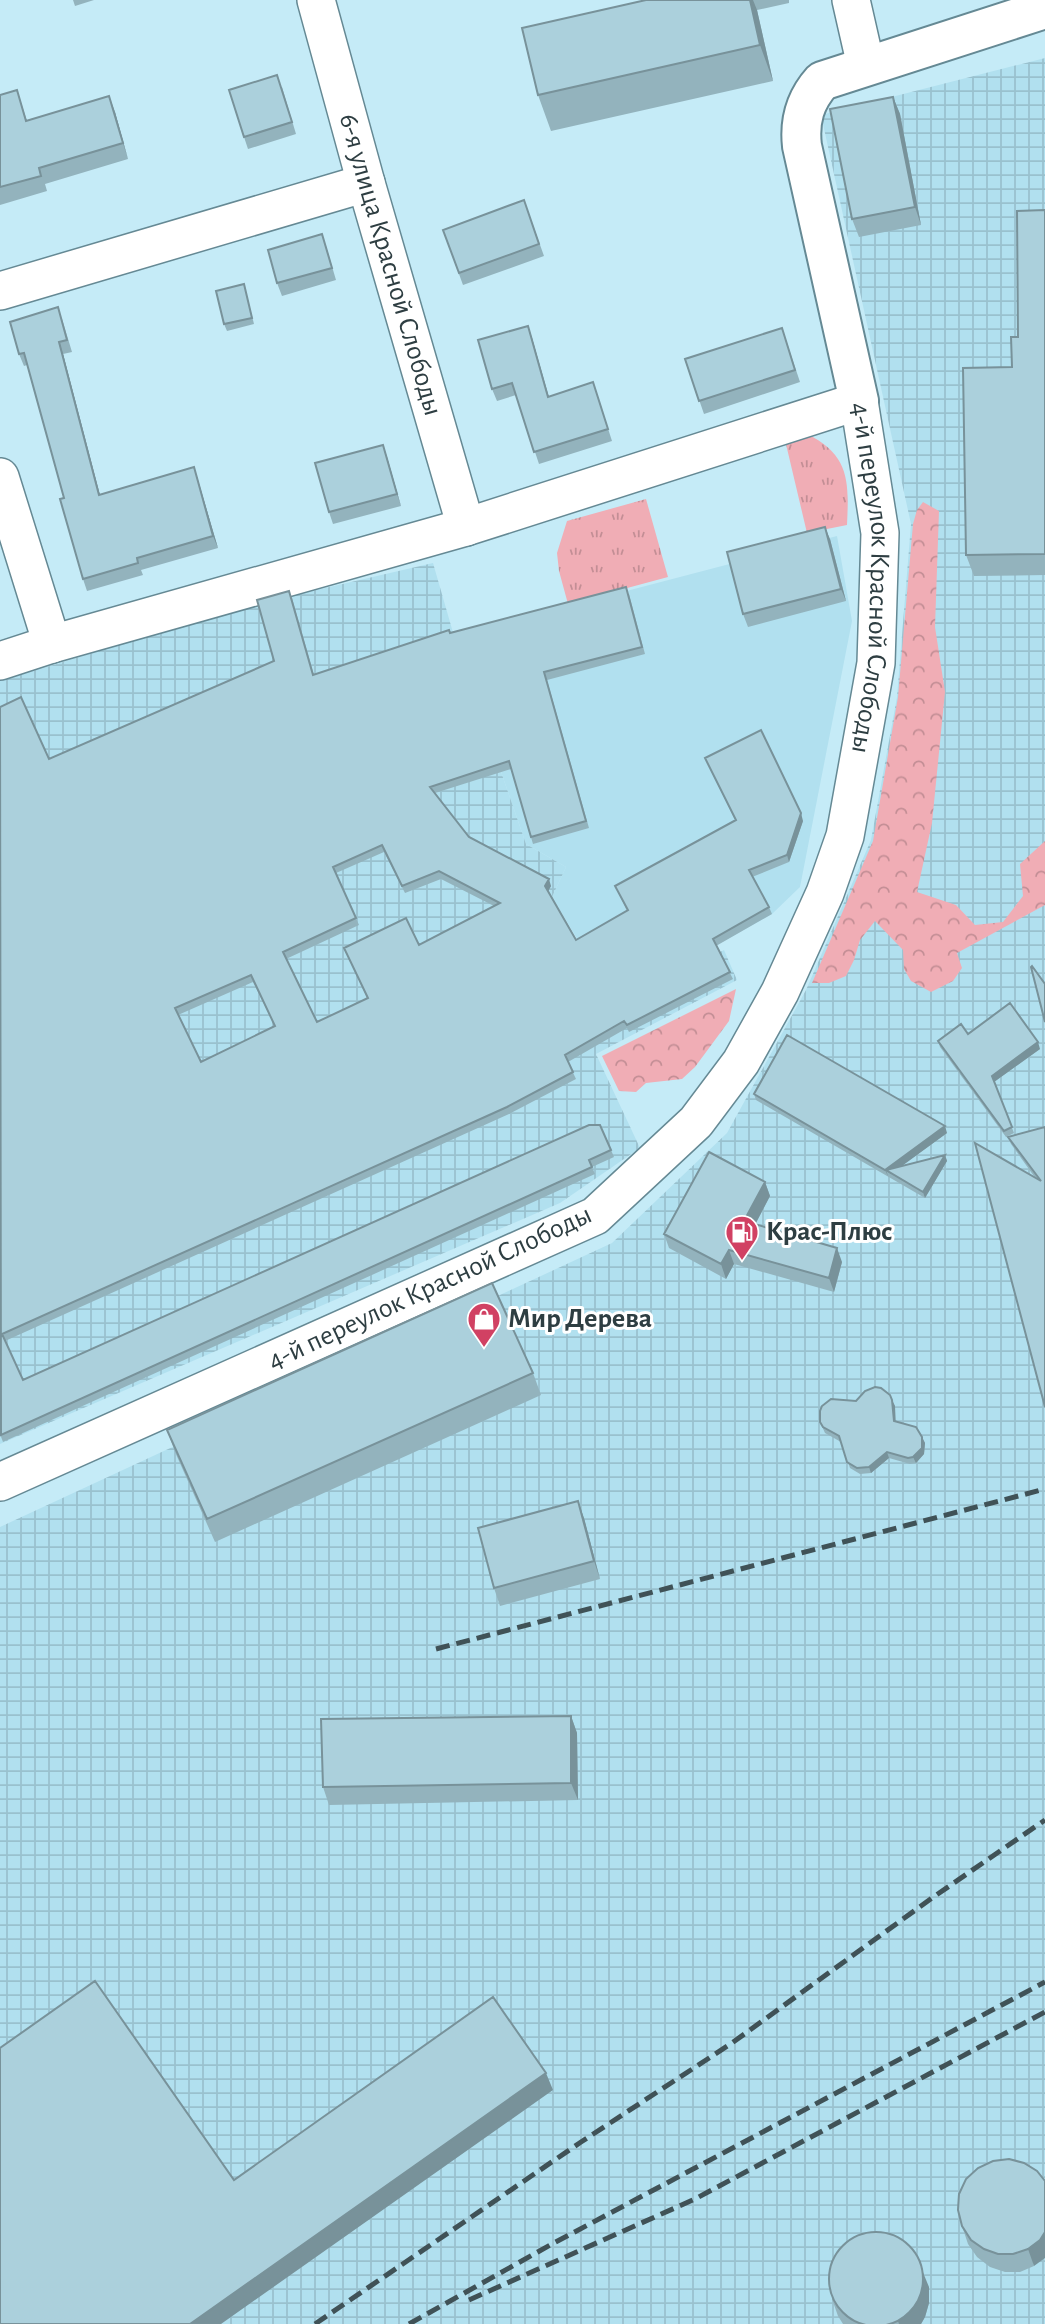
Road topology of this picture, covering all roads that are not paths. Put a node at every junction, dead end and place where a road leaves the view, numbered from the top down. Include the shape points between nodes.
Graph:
1 (316, 0) edge
2 (851, 0) edge
3 (1045, 9) edge
4 (866, 66) junction
5 (366, 183) junction
6 (0, 291) edge
7 (859, 401) junction
8 (0, 477) edge
9 (466, 527) junction
10 (52, 644) junction
11 (0, 661) edge
12 (0, 1482) edge

1 - 5 street, 6-я улица Красной Слободы
2 - 4 street
3 - 4 street, 4-й переулок Красной Слободы
4 - 7 street, 4-й переулок Красной Слободы via 822,81 804,111 800,134
5 - 6 street
5 - 9 street, 6-я улица Красной Слободы
7 - 9 street
7 - 12 street, 4-й переулок Красной Слободы via 880,533 876,663 845,836 825,894 780,992 741,1062 696,1122 595,1216
8 - 10 street
9 - 10 street
10 - 11 street

